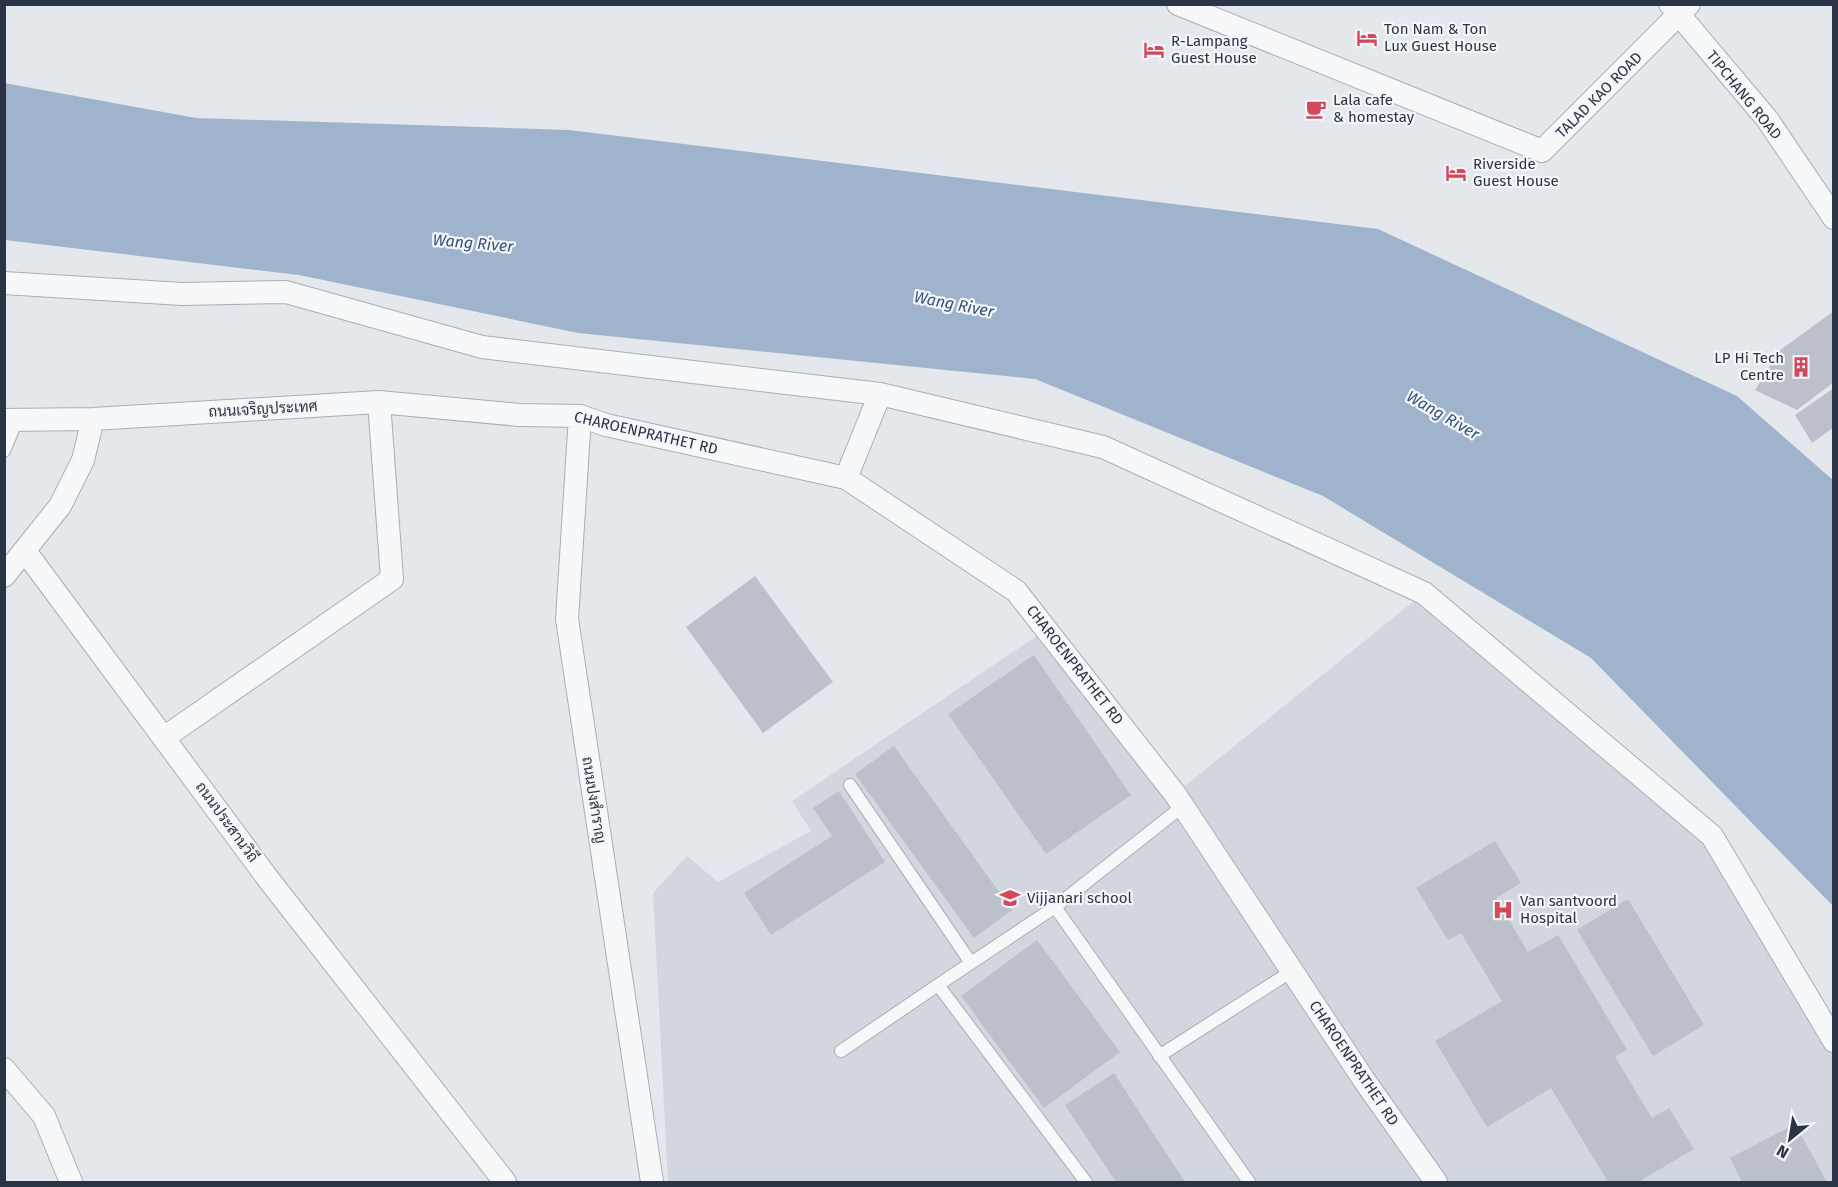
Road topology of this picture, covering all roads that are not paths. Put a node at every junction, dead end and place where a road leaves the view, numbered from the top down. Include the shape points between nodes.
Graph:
1 (1178, 4) edge
2 (1679, 8) edge
3 (1833, 218) edge
4 (4, 283) edge
5 (880, 394) junction
6 (379, 402) junction
7 (580, 416) junction
8 (93, 419) junction
9 (11, 420) edge
10 (4, 452) edge
11 (846, 478) junction
12 (25, 551) junction
13 (4, 576) edge
14 (165, 737) junction
15 (850, 785) dead end
16 (1183, 806) junction
17 (1055, 907) junction
18 (971, 963) junction
19 (1292, 971) junction
20 (938, 985) junction
21 (1833, 1041) edge
22 (841, 1051) dead end
23 (1159, 1056) junction
24 (4, 1069) edge
25 (71, 1182) edge
26 (505, 1182) edge
27 (652, 1182) edge
28 (1086, 1182) edge
29 (1249, 1182) edge
30 (1436, 1182) edge

1 - 2 street, TALAD KAO ROAD via 1542,151
2 - 3 street, TIPCHANG ROAD via 1767,119
4 - 5 street via 182,294 286,292 482,347
5 - 11 street
5 - 21 street via 1103,447 1424,593 1712,836
6 - 7 street, ถนนเจริญประเทศ via 520,415
6 - 8 street, ถนนเจริญประเทศ
6 - 14 street via 392,579
7 - 11 street, CHAROENPRATHET RD
7 - 27 street, ถนนปงสำราญ via 567,619
8 - 9 street, ถนนเจริญประเทศ
8 - 12 street via 83,460 60,506
9 - 10 lane
11 - 16 street, CHAROENPRATHET RD via 1016,591
12 - 13 street
12 - 14 street, ถนนประสานวิถี
14 - 26 street, ถนนประสานวิถี via 269,880
15 - 18 lane
16 - 17 lane
16 - 19 street, CHAROENPRATHET RD
17 - 18 lane
17 - 23 lane
18 - 20 lane
19 - 23 lane
19 - 30 street, CHAROENPRATHET RD
20 - 22 lane
20 - 28 lane
23 - 29 lane
24 - 25 street via 44,1116

